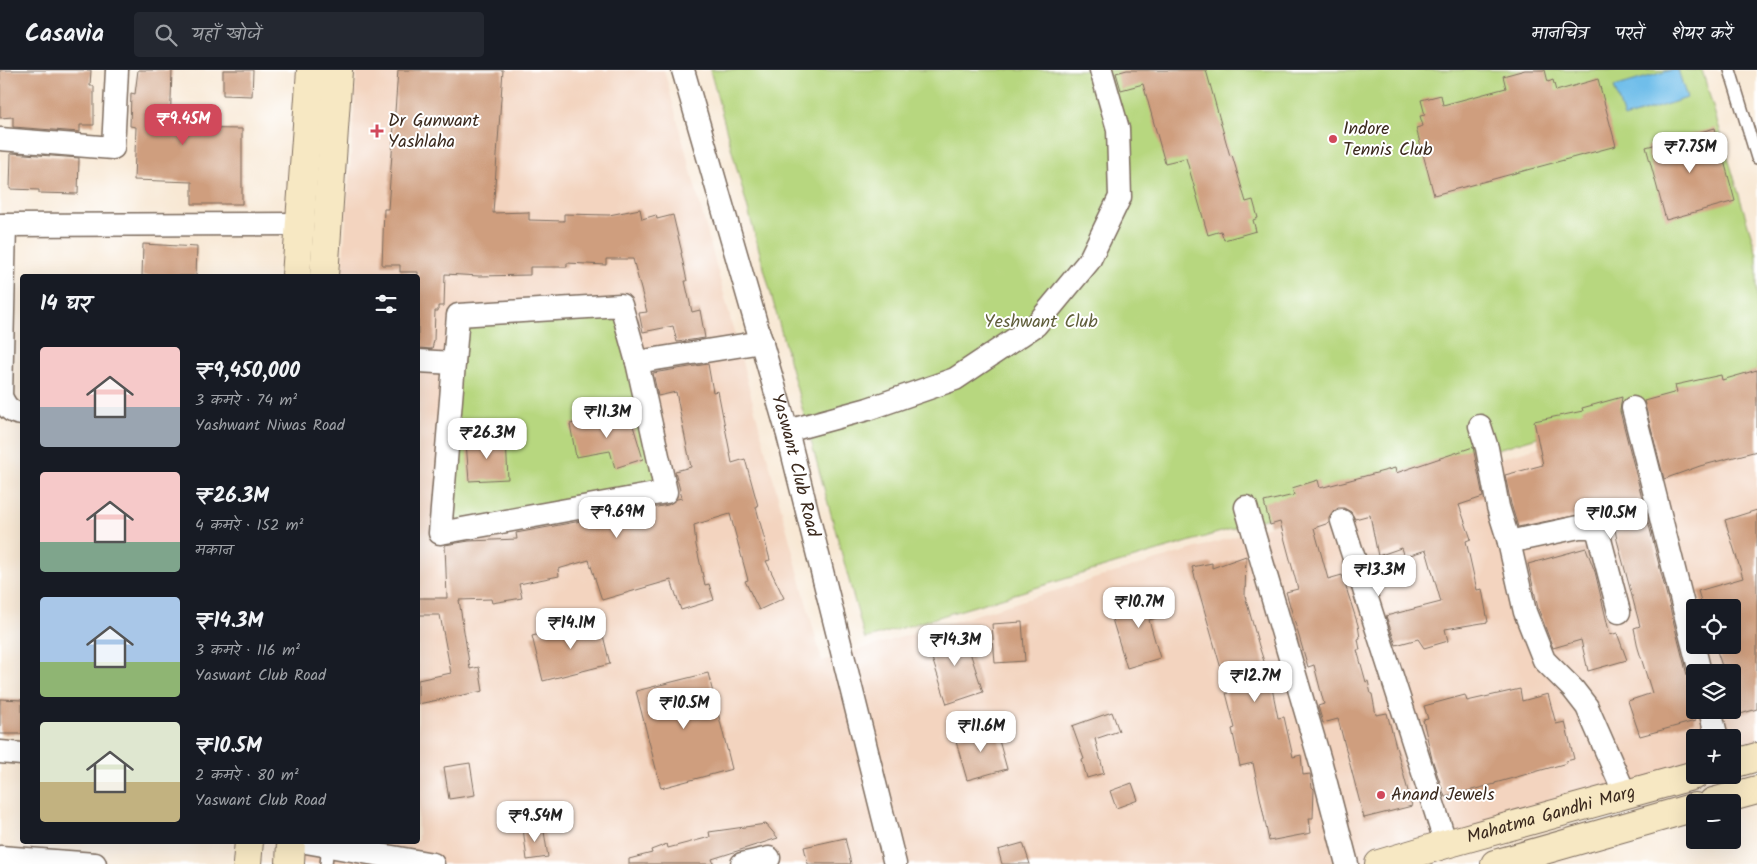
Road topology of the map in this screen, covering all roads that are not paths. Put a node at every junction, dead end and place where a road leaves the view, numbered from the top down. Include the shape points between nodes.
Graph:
1 (117, 70) edge
2 (311, 70) edge
3 (338, 70) edge
4 (682, 70) edge
5 (1101, 70) edge
6 (1730, 70) edge
7 (0, 139) edge
8 (1757, 158) edge
9 (300, 224) junction
10 (2, 225) edge
11 (296, 274) edge
12 (324, 274) edge
13 (762, 342) junction
14 (420, 361) edge
15 (637, 362) junction
16 (454, 363) junction
17 (1633, 408) dead end
18 (20, 414) edge
19 (1480, 426) dead end
20 (787, 431) junction
21 (1246, 507) dead end
22 (1342, 521) dead end
23 (1509, 542) junction
24 (1619, 612) dead end
25 (1698, 664) edge
26 (0, 752) edge
27 (20, 754) edge
28 (1757, 757) edge
29 (1741, 761) edge
30 (1686, 777) edge
31 (1757, 790) edge
32 (1625, 794) junction
33 (1741, 794) edge
34 (1686, 811) edge
35 (249, 844) edge
36 (291, 844) edge
37 (306, 844) edge
38 (1446, 844) junction
39 (327, 855) edge
40 (0, 857) edge
41 (769, 858) dead end
42 (95, 864) edge
43 (247, 864) edge
44 (290, 864) edge
45 (433, 864) edge
46 (742, 864) edge
47 (895, 864) edge
48 (1348, 864) edge
49 (1379, 864) edge
50 (1495, 864) edge

1 - 7 street via 113,148
2 - 9 main road
3 - 12 main road
4 - 13 street, Yaswant Club Road
5 - 20 street via 1118,129 1120,197 1089,261 1036,325 955,379 868,409
6 - 8 lane
9 - 10 street
9 - 11 main road
10 - 18 street via 1,396 5,406
13 - 15 street
13 - 20 street, Yaswant Club Road
14 - 16 street
15 - 16 street via 621,305 458,315
15 - 16 street via 666,492 440,533
17 - 25 street
19 - 23 street
20 - 47 street, Yaswant Club Road
21 - 48 street
22 - 38 street
23 - 24 street via 1579,527 1590,527 1598,532
23 - 32 street via 1525,612 1544,660 1587,707
26 - 27 street
28 - 29 main road
30 - 32 main road, Mahatma Gandhi Marg
31 - 33 main road
32 - 38 main road, Mahatma Gandhi Marg
34 - 50 main road, Mahatma Gandhi Marg
35 - 43 main road
36 - 44 main road
37 - 39 street
38 - 49 main road, Mahatma Gandhi Marg
39 - 45 street
40 - 42 street
41 - 46 street

